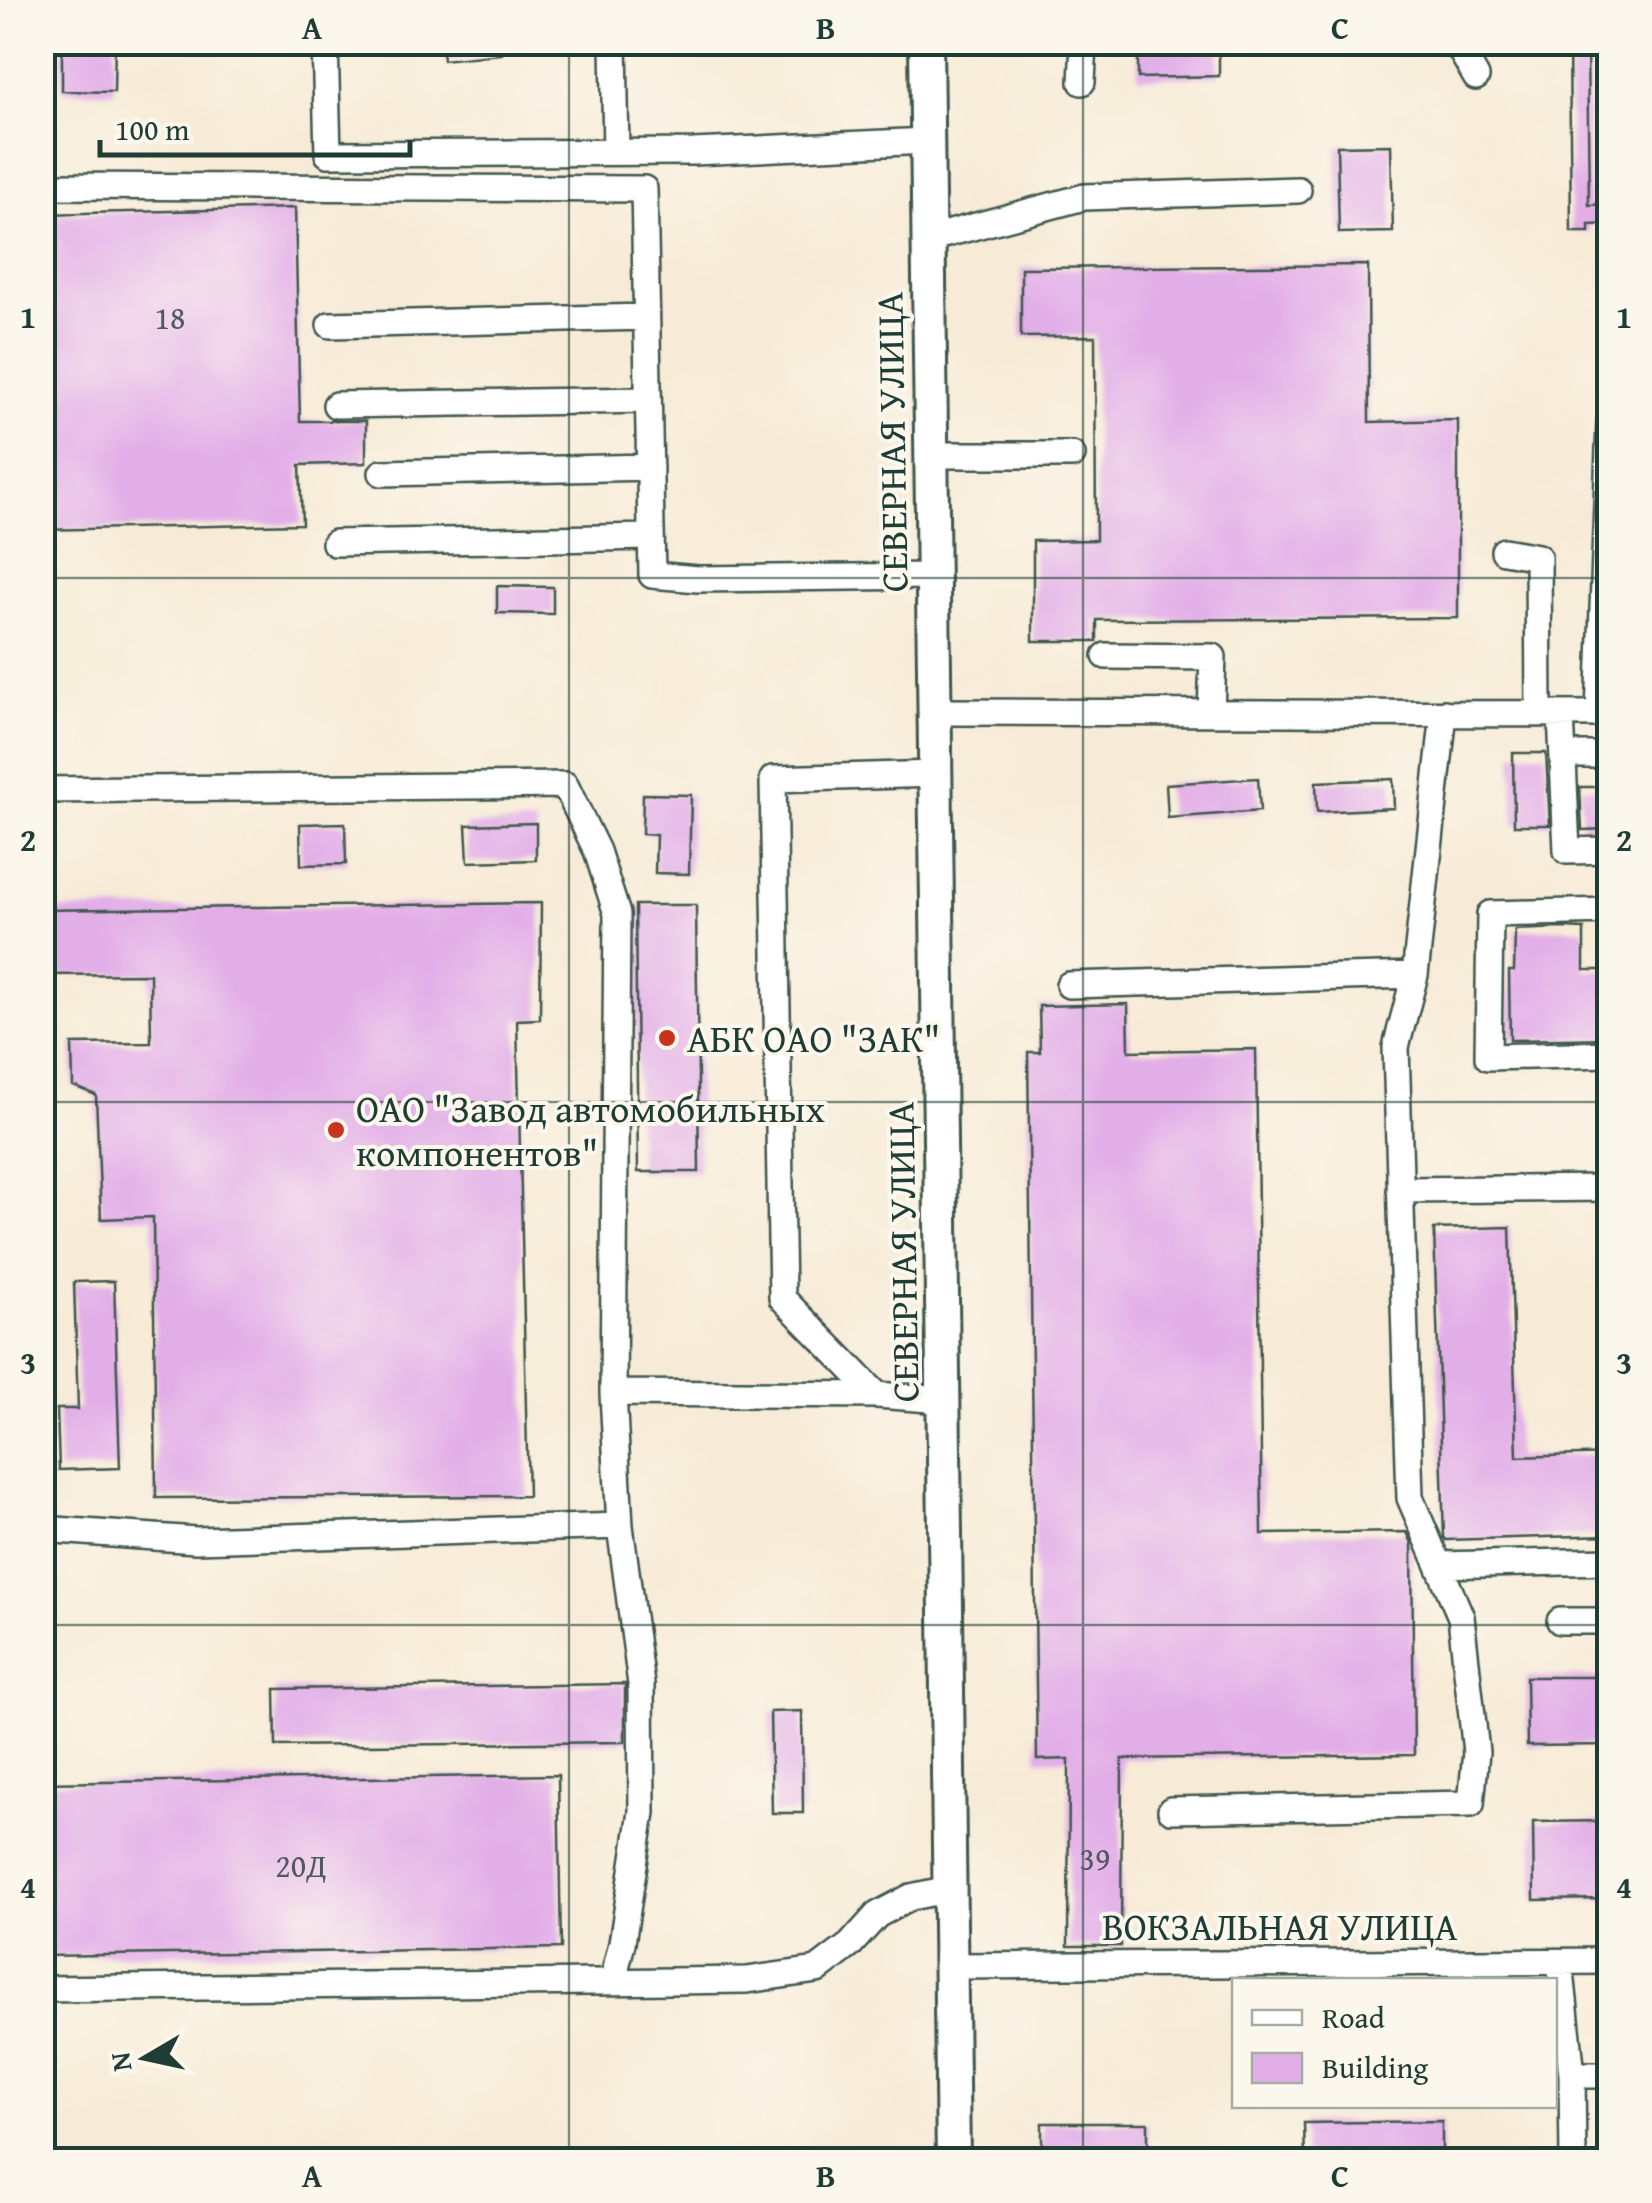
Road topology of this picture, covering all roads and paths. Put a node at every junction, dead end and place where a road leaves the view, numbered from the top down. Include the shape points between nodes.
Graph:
1 (325, 42) edge
2 (614, 42) edge
3 (926, 42) edge
4 (1084, 42) edge
5 (1456, 42) edge
6 (1476, 77) dead end
7 (1082, 82) dead end
8 (927, 141) junction
9 (616, 152) junction
10 (42, 186) edge
11 (1298, 190) dead end
12 (928, 239) junction
13 (646, 317) junction
14 (330, 325) dead end
15 (648, 400) junction
16 (336, 405) dead end
17 (1610, 423) edge
18 (931, 454) junction
19 (1072, 455) dead end
20 (650, 467) junction
21 (382, 473) dead end
22 (651, 537) junction
23 (335, 543) dead end
24 (1504, 551) dead end
25 (933, 576) junction
26 (1106, 656) dead end
27 (934, 712) junction
28 (1211, 713) junction
29 (1444, 713) junction
30 (1550, 714) junction
31 (1604, 714) edge
32 (1610, 755) edge
33 (1562, 756) junction
34 (935, 774) junction
35 (42, 790) edge
36 (1610, 850) edge
37 (1610, 910) edge
38 (1416, 975) junction
39 (1069, 985) dead end
40 (1610, 1054) edge
41 (1610, 1188) edge
42 (1400, 1190) junction
43 (613, 1394) junction
44 (876, 1395) junction
45 (944, 1400) junction
46 (620, 1526) junction
47 (42, 1529) edge
48 (1610, 1562) edge
49 (1439, 1566) junction
50 (1560, 1621) dead end
51 (1610, 1621) edge
52 (1170, 1810) dead end
53 (949, 1890) junction
54 (1610, 1961) edge
55 (1560, 1962) junction
56 (951, 1966) junction
57 (613, 1980) junction
58 (42, 1989) edge
59 (1572, 2075) junction
60 (1610, 2075) edge
61 (953, 2160) edge
62 (1574, 2160) edge

1 - 9 street via 328,154
2 - 9 street
3 - 8 main road, СЕВЕРНАЯ УЛИЦА
4 - 7 street
5 - 6 street
8 - 9 street
8 - 12 main road, СЕВЕРНАЯ УЛИЦА
10 - 13 street via 644,189
11 - 12 street via 1084,196
12 - 18 main road, СЕВЕРНАЯ УЛИЦА
13 - 14 street
13 - 15 street
15 - 16 street
15 - 20 street
17 - 31 street
18 - 19 street
18 - 25 main road, СЕВЕРНАЯ УЛИЦА
20 - 21 street
20 - 22 street
22 - 23 street
22 - 25 street via 652,575
24 - 30 street via 1538,557
25 - 27 main road, СЕВЕРНАЯ УЛИЦА
26 - 28 street via 1213,657
27 - 28 street
27 - 34 main road, СЕВЕРНАЯ УЛИЦА
28 - 29 street
29 - 30 street
29 - 38 street
30 - 31 street
30 - 33 street
32 - 33 street
33 - 36 street via 1567,851
34 - 44 street via 773,779 782,1298
34 - 45 main road, СЕВЕРНАЯ УЛИЦА
35 - 43 street via 565,786 597,852 616,914
37 - 40 street via 1490,914 1488,1056
38 - 39 street
38 - 42 street via 1396,1047
41 - 42 street
42 - 49 street via 1410,1498
43 - 44 street
43 - 46 street
44 - 45 street
45 - 53 main road, СЕВЕРНАЯ УЛИЦА
46 - 47 street via 196,1540
46 - 57 street via 640,1684 642,1812
48 - 49 street
49 - 52 street via 1462,1616 1476,1752 1471,1804
50 - 51 street
53 - 56 main road, СЕВЕРНАЯ УЛИЦА
53 - 57 street via 912,1897 877,1915 817,1970 747,1980
54 - 55 street, ВОКЗАЛЬНАЯ УЛИЦА
55 - 56 street, ВОКЗАЛЬНАЯ УЛИЦА
55 - 59 street
56 - 61 main road, СЕВЕРНАЯ УЛИЦА
57 - 58 street
59 - 60 street
59 - 62 street

